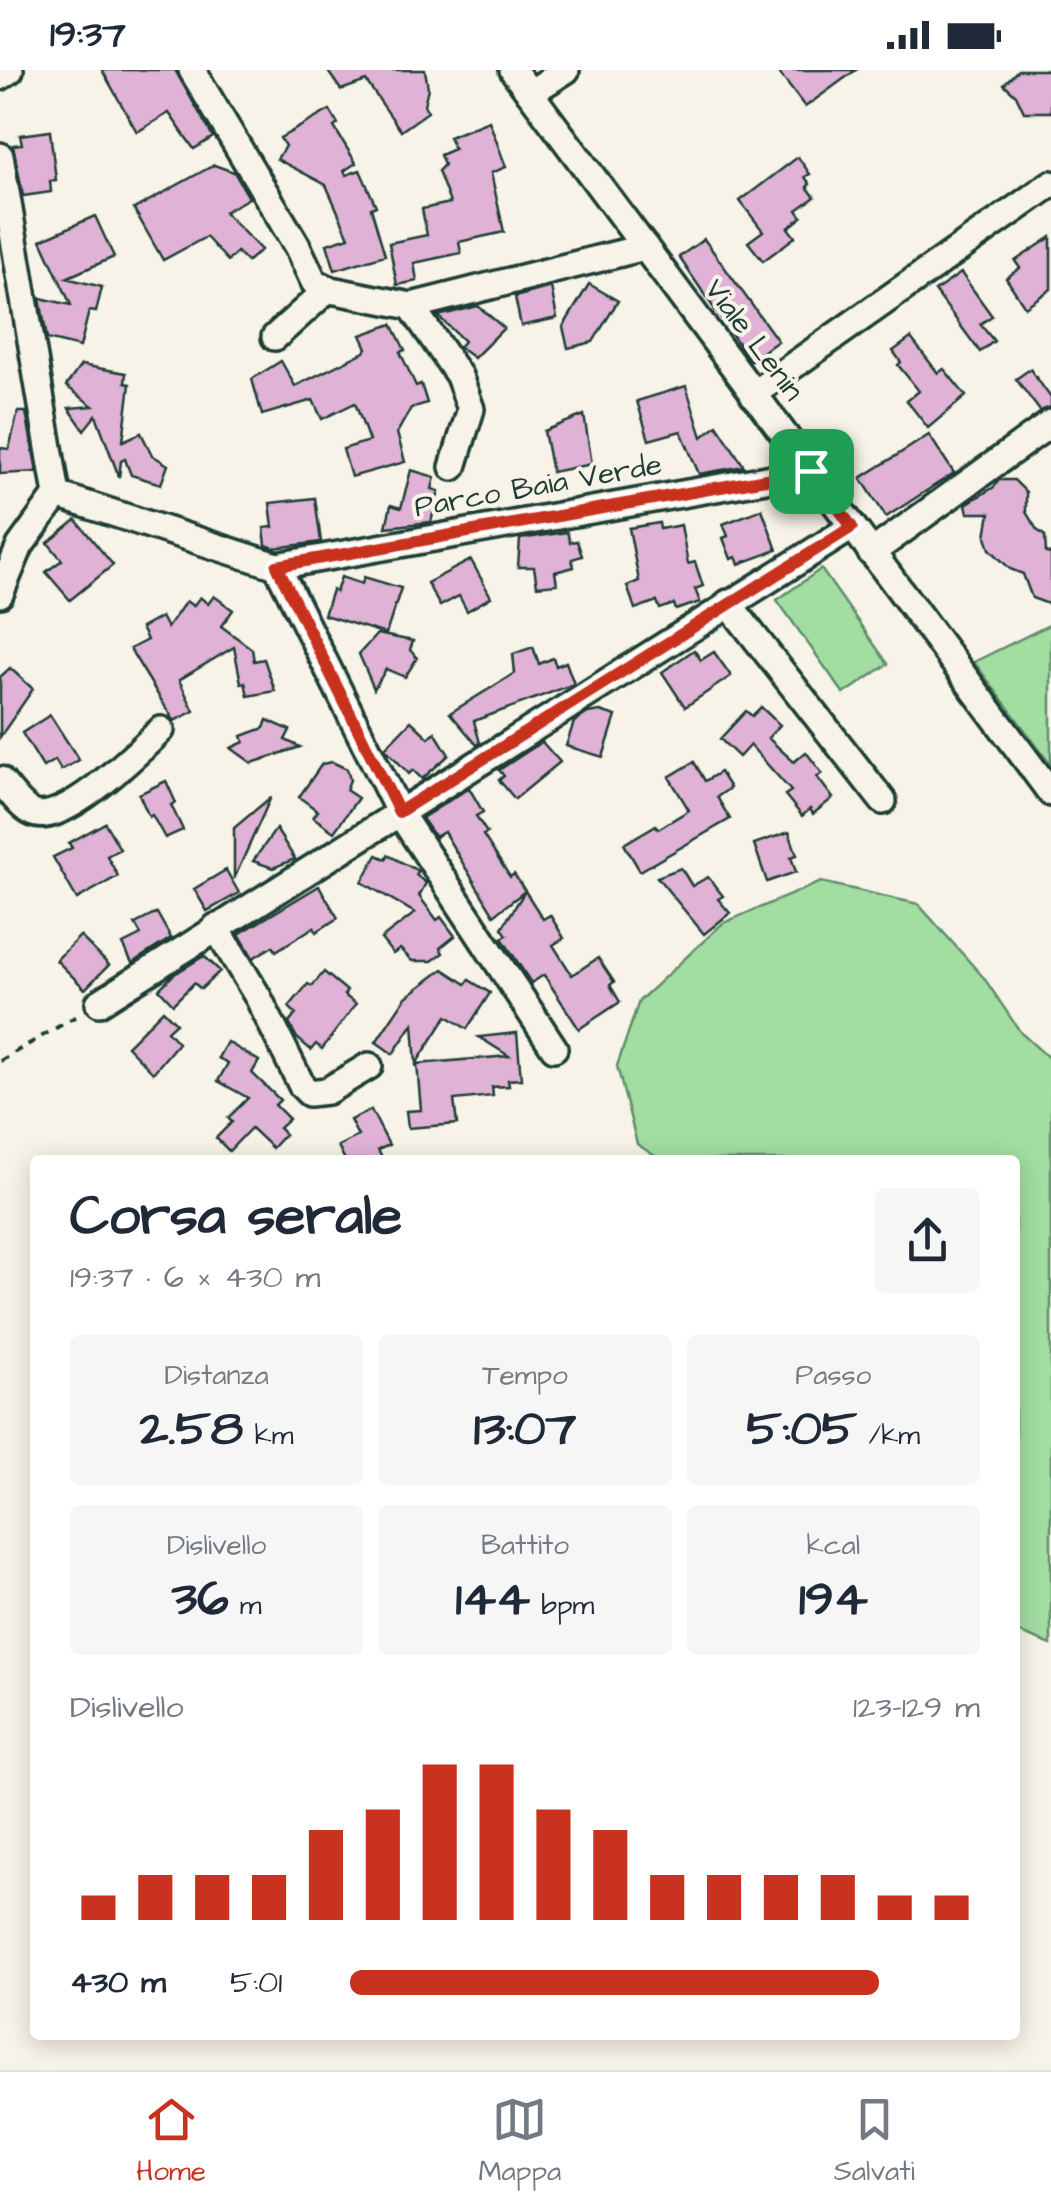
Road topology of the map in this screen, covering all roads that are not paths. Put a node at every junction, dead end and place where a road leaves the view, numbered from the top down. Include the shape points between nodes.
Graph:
1 (10, 70) edge
2 (192, 70) edge
3 (513, 70) edge
4 (566, 70) edge
5 (0, 77) edge
6 (530, 92) junction
7 (0, 156) edge
8 (1051, 184) edge
9 (645, 248) junction
10 (328, 289) junction
11 (411, 306) junction
12 (275, 337) dead end
13 (754, 394) junction
14 (1051, 424) edge
15 (453, 468) dead end
16 (811, 471) junction
17 (56, 495) junction
18 (852, 527) junction
19 (10, 541) edge
20 (872, 553) junction
21 (277, 566) junction
22 (0, 594) edge
23 (728, 603) junction
24 (160, 730) dead end
25 (0, 780) edge
26 (1051, 793) edge
27 (883, 801) dead end
28 (399, 812) junction
29 (216, 927) junction
30 (99, 1002) road end
31 (554, 1048) dead end
32 (369, 1066) dead end

1 - 5 street
2 - 10 street via 314,282
3 - 6 street, Viale Lenin
4 - 6 street
6 - 9 street, Viale Lenin
7 - 17 street
8 - 13 street
9 - 11 street
9 - 13 street, Viale Lenin
10 - 11 street
10 - 12 street
11 - 15 street via 459,376 471,409
13 - 16 street, Viale Lenin
14 - 20 street
16 - 18 street, Viale Lenin
16 - 21 street, Parco Baia Verde
17 - 19 street
17 - 21 street, Parco Baia Verde
18 - 20 street, Viale Lenin
18 - 23 street
19 - 22 street
20 - 26 street, Viale Lenin
21 - 28 street
23 - 27 street
23 - 28 street
24 - 25 street via 116,774 56,812 31,813
28 - 29 street
28 - 31 street
29 - 30 street
29 - 32 street via 309,1092 327,1091

